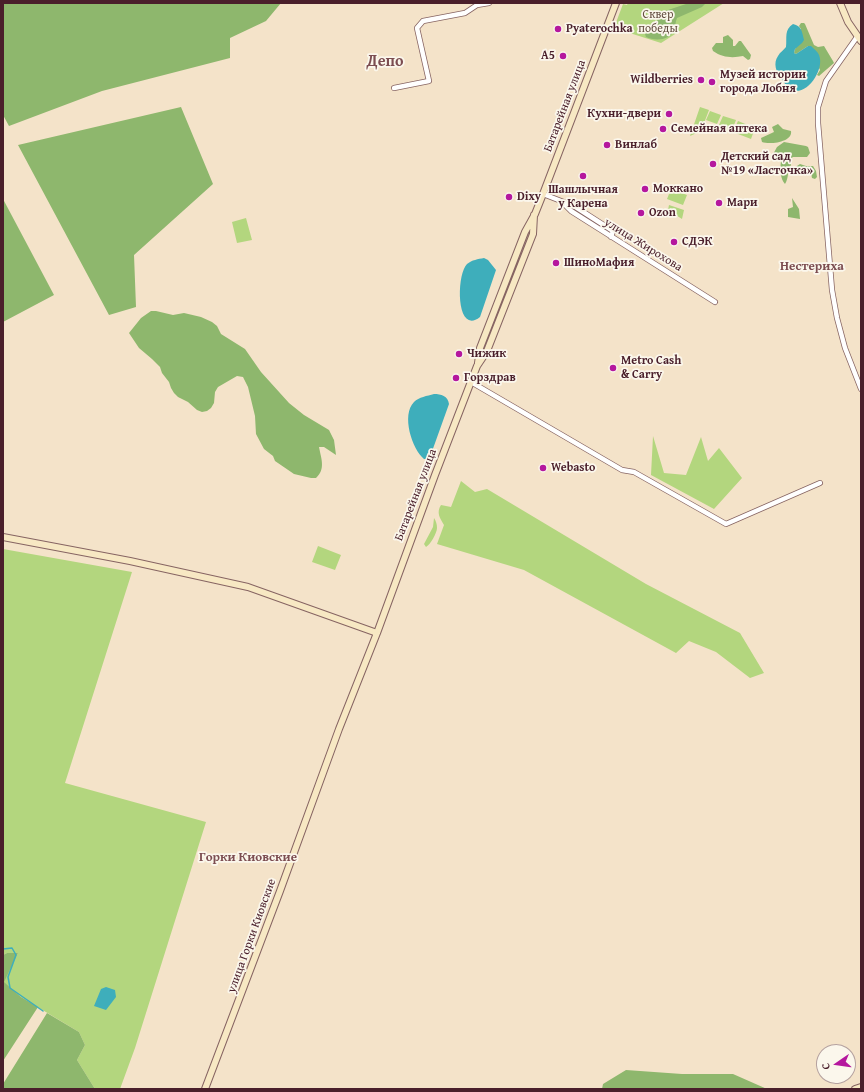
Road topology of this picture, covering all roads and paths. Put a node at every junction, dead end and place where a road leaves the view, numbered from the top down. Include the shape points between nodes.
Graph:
1 (489, 3) edge
2 (616, 3) edge
3 (840, 3) edge
4 (477, 4) edge
5 (859, 39) edge
6 (394, 88) dead end
7 (543, 194) junction
8 (563, 203) junction
9 (611, 237) junction
10 (715, 302) dead end
11 (471, 382) junction
12 (861, 389) edge
13 (820, 483) dead end
14 (3, 537) edge
15 (377, 633) junction
16 (861, 1087) edge
17 (205, 1089) edge
18 (855, 1089) edge

1 - 4 street
2 - 7 main road, Батарейная улица
3 - 5 main road
4 - 6 street via 465,13 423,21 417,28 429,81
5 - 12 street via 826,81 818,107 818,123 832,290 845,348
7 - 8 street, улица Жирохова
7 - 11 main road, Батарейная улица via 525,232 480,348
8 - 9 street, улица Жирохова
8 - 9 street, улица Жирохова via 574,206 613,231
9 - 10 street, улица Жирохова
11 - 13 street via 622,470 634,472 726,524
11 - 15 main road, Батарейная улица
14 - 15 main road via 248,587
15 - 17 main road, улица Горки Киовские
16 - 18 main road

